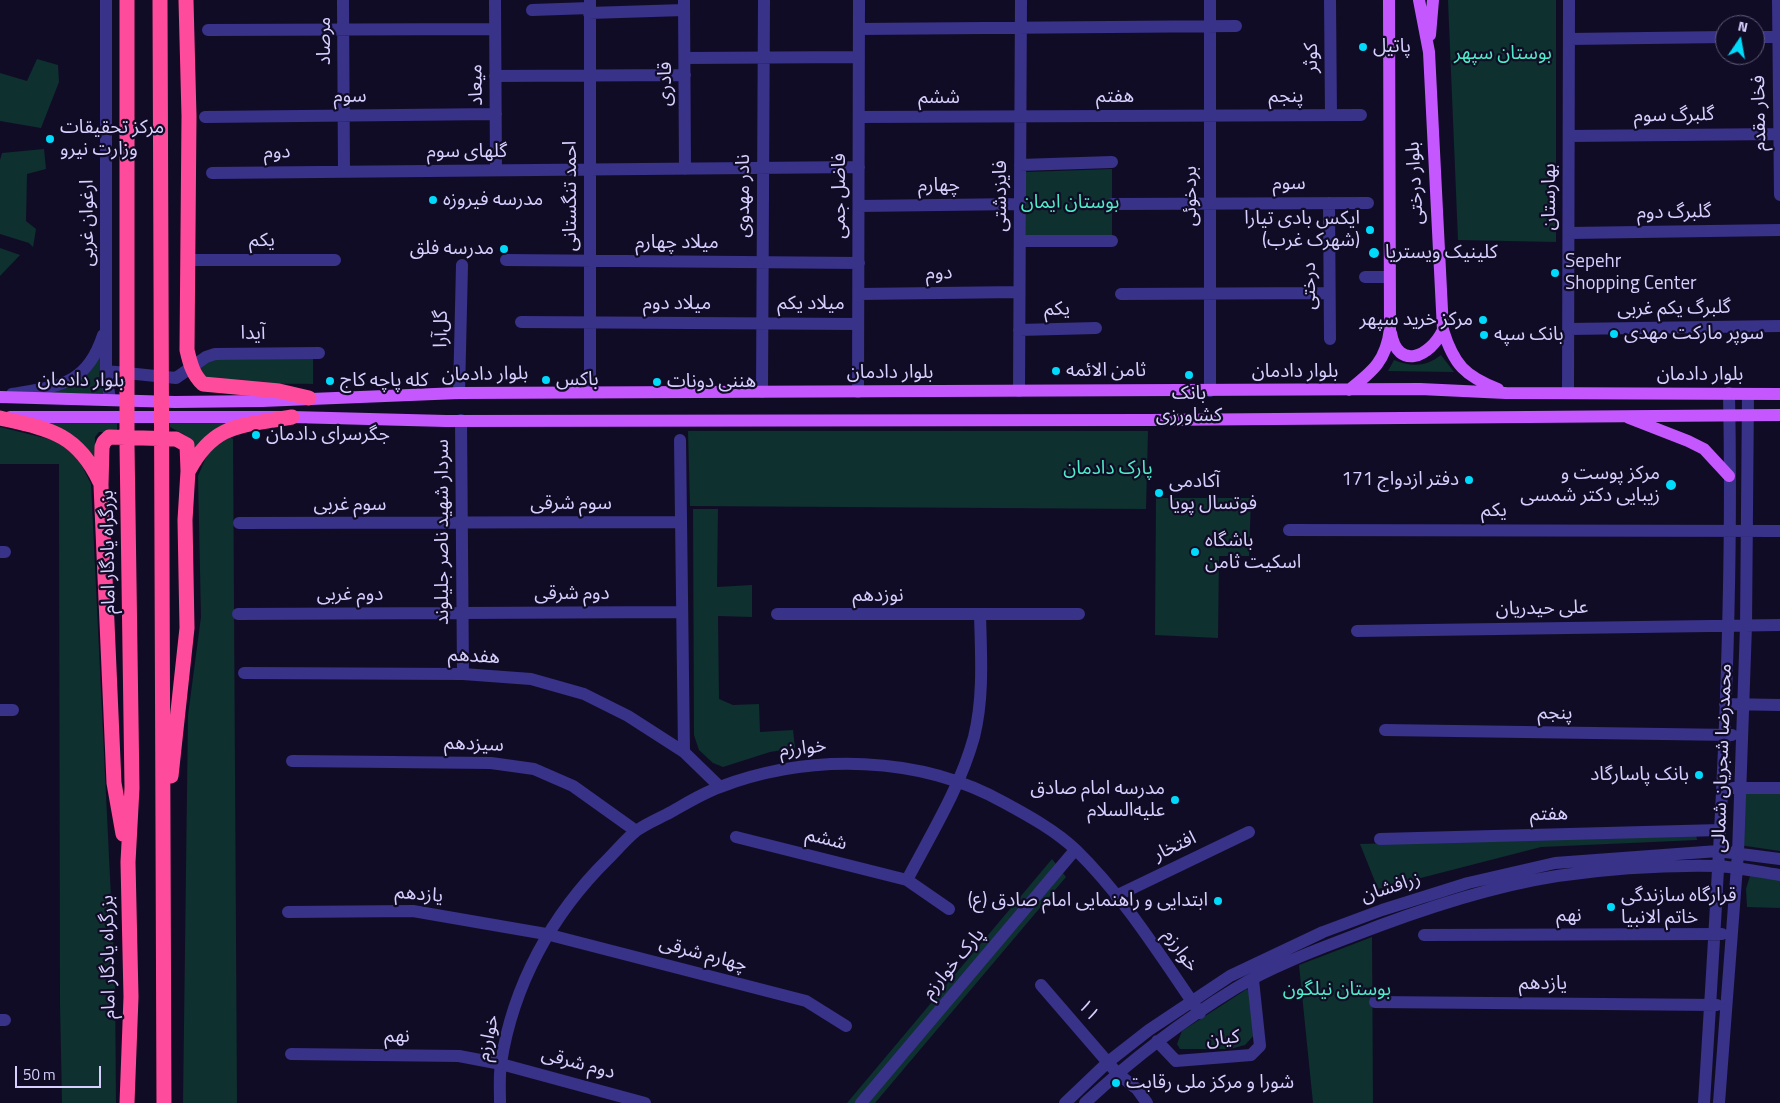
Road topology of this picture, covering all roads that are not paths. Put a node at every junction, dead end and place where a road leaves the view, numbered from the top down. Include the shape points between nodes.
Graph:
1 (106, 0) edge
2 (127, 0) edge
3 (160, 0) edge
4 (186, 0) edge
5 (190, 0) edge
6 (343, 0) edge
7 (494, 0) edge
8 (764, 0) edge
9 (859, 0) edge
10 (1021, 0) edge
11 (1210, 0) edge
12 (1330, 0) edge
13 (1419, 0) edge
14 (1433, 0) edge
15 (1569, 0) edge
16 (1778, 0) edge
17 (1389, 2) edge
18 (684, 5) edge
19 (589, 7) edge
20 (532, 10) dead end
21 (1210, 26) junction
22 (1236, 26) dead end
23 (1020, 28) junction
24 (188, 29) junction
25 (495, 29) junction
26 (859, 29) junction
27 (208, 30) dead end
28 (343, 30) junction
29 (1715, 37) edge
30 (1765, 37) edge
31 (1779, 37) edge
32 (1569, 39) junction
33 (1428, 52) junction
34 (764, 56) junction
35 (859, 57) junction
36 (685, 58) junction
37 (590, 75) junction
38 (685, 75) junction
39 (495, 76) junction
40 (496, 114) junction
41 (1331, 115) junction
42 (1361, 115) dead end
43 (205, 116) dead end
44 (344, 116) junction
45 (1020, 116) junction
46 (1210, 116) junction
47 (859, 117) junction
48 (1780, 134) edge
49 (1569, 136) junction
50 (1112, 162) dead end
51 (1020, 165) junction
52 (859, 167) junction
53 (763, 168) junction
54 (590, 169) junction
55 (685, 169) junction
56 (496, 170) junction
57 (344, 171) junction
58 (212, 173) dead end
59 (1780, 195) edge
60 (1210, 203) junction
61 (1329, 203) junction
62 (1368, 203) dead end
63 (1020, 204) junction
64 (1112, 204) dead end
65 (859, 206) junction
66 (1780, 230) edge
67 (1569, 233) junction
68 (1020, 241) junction
69 (1112, 242) dead end
70 (188, 260) junction
71 (336, 260) dead end
72 (506, 260) dead end
73 (590, 261) junction
74 (763, 262) junction
75 (859, 263) junction
76 (462, 265) dead end
77 (1365, 277) dead end
78 (1389, 277) junction
79 (1019, 292) junction
80 (1210, 292) junction
81 (1329, 293) junction
82 (859, 294) junction
83 (1121, 294) dead end
84 (521, 322) dead end
85 (590, 322) junction
86 (763, 323) junction
87 (858, 324) junction
88 (106, 325) junction
89 (1780, 326) edge
90 (1096, 328) dead end
91 (1390, 329) junction
92 (1569, 329) junction
93 (1019, 330) junction
94 (1443, 330) junction
95 (1330, 339) dead end
96 (319, 354) dead end
97 (192, 368) junction
98 (106, 371) junction
99 (1349, 390) junction
100 (1210, 391) junction
101 (590, 392) junction
102 (762, 392) junction
103 (858, 392) junction
104 (1019, 392) junction
105 (459, 393) junction
106 (1506, 393) junction
107 (1568, 393) junction
108 (1729, 394) junction
109 (1748, 394) junction
110 (1780, 394) edge
111 (0, 397) edge
112 (309, 398) junction
113 (110, 400) junction
114 (1729, 415) junction
115 (1748, 415) junction
116 (1780, 415) edge
117 (1622, 416) junction
118 (292, 417) junction
119 (0, 418) edge
120 (461, 420) junction
121 (680, 440) dead end
122 (188, 472) junction
123 (1729, 476) junction
124 (101, 486) junction
125 (681, 522) junction
126 (239, 524) dead end
127 (462, 524) junction
128 (1289, 530) dead end
129 (1729, 530) junction
130 (1747, 530) junction
131 (1780, 530) edge
132 (682, 612) junction
133 (462, 613) junction
134 (238, 614) dead end
135 (777, 614) dead end
136 (980, 614) junction
137 (1079, 614) dead end
138 (1728, 625) junction
139 (1780, 625) edge
140 (1746, 626) junction
141 (1357, 631) dead end
142 (244, 673) dead end
143 (463, 674) junction
144 (1725, 704) junction
145 (1744, 705) junction
146 (1780, 705) edge
147 (1385, 730) dead end
148 (1724, 735) junction
149 (1743, 735) junction
150 (684, 752) junction
151 (292, 762) dead end
152 (958, 782) junction
153 (720, 787) junction
154 (1722, 788) junction
155 (1741, 788) junction
156 (1780, 788) edge
157 (165, 817) junction
158 (1720, 830) junction
159 (636, 831) junction
160 (1249, 832) dead end
161 (736, 837) dead end
162 (1380, 839) dead end
163 (1075, 850) junction
164 (1718, 851) junction
165 (1738, 853) junction
166 (1780, 859) edge
167 (128, 862) junction
168 (1717, 866) junction
169 (1737, 868) junction
170 (1780, 875) edge
171 (907, 880) junction
172 (1116, 896) junction
173 (948, 909) dead end
174 (288, 912) dead end
175 (546, 934) junction
176 (1714, 934) junction
177 (1424, 935) dead end
178 (1732, 935) junction
179 (1253, 980) junction
180 (1041, 985) dead end
181 (1192, 1001) junction
182 (1375, 1002) dead end
183 (1710, 1004) junction
184 (1727, 1005) junction
185 (1200, 1013) junction
186 (846, 1026) dead end
187 (1158, 1041) junction
188 (291, 1054) dead end
189 (1108, 1062) junction
190 (501, 1064) junction
191 (1117, 1073) junction
192 (127, 1103) edge
193 (164, 1103) edge
194 (500, 1103) edge
195 (645, 1103) edge
196 (861, 1103) edge
197 (1065, 1103) edge
198 (1085, 1103) edge
199 (1147, 1103) edge
200 (1704, 1103) edge
201 (1719, 1103) edge

1 - 88 street, ارغوان غربی
2 - 167 highway, بزرگراه یادگار امام via 127,444 132,788
3 - 157 highway
4 - 24 highway
5 - 24 street
6 - 28 street, مرصاد
7 - 25 street, میعاد
8 - 34 street, نادر مهدوی
9 - 26 street, فاضل جمی
10 - 23 street, فایزدشتی
11 - 21 street, بردخوئی
12 - 41 street, کوثر
13 - 33 main road, بلوار درختی
14 - 33 main road
15 - 32 street, بهارستان
16 - 31 street, فخار مقدم
17 - 78 main road, بلوار درختی
18 - 19 street
18 - 36 street, قادری
19 - 20 street
19 - 37 street, احمد تنگستانی
21 - 22 street
21 - 23 street
21 - 46 street, بردخوئی
23 - 26 street
23 - 45 street, فایزدشتی
24 - 70 highway
25 - 28 street
25 - 39 street, میعاد
26 - 35 street, فاضل جمی
27 - 28 street
28 - 44 street, مرصاد
29 - 32 street
30 - 31 street
31 - 48 street, فخار مقدم
32 - 49 street, بهارستان
33 - 94 main road, بلوار درختی
34 - 35 street
34 - 36 street
34 - 53 street, نادر مهدوی
35 - 47 street, فاضل جمی
36 - 38 street, قادری
37 - 38 street
37 - 39 street
37 - 54 street, احمد تنگستانی
38 - 55 street, قادری
39 - 40 street, میعاد
40 - 44 street, سوم
40 - 56 street, میعاد
41 - 42 street, پنجم
41 - 46 street, پنجم
43 - 44 street, سوم
44 - 57 street, مرصاد
45 - 46 street, هفتم
45 - 47 street, ششم
45 - 51 street, فایزدشتی
46 - 60 street, بردخوئی
47 - 52 street, فاضل جمی
48 - 49 street, گلبرگ سوم
48 - 59 street, فخار مقدم
49 - 67 street, بهارستان
50 - 51 street
51 - 63 street, فایزدشتی
52 - 53 street
52 - 65 street, فاضل جمی
53 - 55 street
53 - 74 street, نادر مهدوی
54 - 55 street, گلهای سوم
54 - 56 street, گلهای سوم
54 - 73 street, احمد تنگستانی
56 - 57 street, گلهای سوم
57 - 58 street, دوم
60 - 61 street, سوم
60 - 64 street
60 - 80 street, بردخوئی
61 - 62 street, سوم
61 - 81 street, درختی
63 - 65 street, چهارم
63 - 68 street, فایزدشتی
65 - 75 street, فاضل جمی
66 - 67 street, گلبرگ دوم
67 - 92 street, بهارستان
68 - 69 street
68 - 79 street, فایزدشتی
70 - 71 street, یکم
70 - 97 highway via 187,350
72 - 73 street, میلاد چهارم
73 - 74 street, میلاد چهارم
73 - 85 street, احمد تنگستانی
74 - 75 street, میلاد چهارم
74 - 86 street, نادر مهدوی
75 - 82 street, فاضل جمی
76 - 105 street, گل‌آرا
77 - 78 street
78 - 91 main road, بلوار درختی
79 - 82 street, دوم
79 - 93 street, فایزدشتی
80 - 81 street
80 - 83 street
80 - 100 street, بردخوئی
81 - 95 street, درختی
82 - 87 street, فاضل جمی
84 - 85 street, میلاد دوم
85 - 86 street, میلاد دوم
85 - 101 street, احمد تنگستانی
86 - 87 street, میلاد یکم
86 - 102 street, نادر مهدوی
87 - 103 street, فاضل جمی
88 - 98 street, ارغوان غربی
88 - 111 street, ارغوان غربی via 94,358 78,376 45,389
89 - 92 street, گلبرگ یکم غربی
90 - 93 street, یکم
91 - 94 main road via 1394,347 1405,355 1415,356 1431,349
91 - 99 main road, بلوار درختی via 1382,358
92 - 107 street, بهارستان
93 - 104 street, فایزدشتی
94 - 106 main road, بلوار درختی via 1452,355 1466,373
96 - 97 street, آیدا via 215,354
97 - 98 street, آیدا via 176,378
97 - 112 highway via 203,384 279,391
98 - 113 street, ارغوان غربی
99 - 100 main road, بلوار دادمان
99 - 106 main road, بلوار دادمان
100 - 104 main road, بلوار دادمان
101 - 102 main road, بلوار دادمان
101 - 105 main road, بلوار دادمان
102 - 103 main road, بلوار دادمان
103 - 104 main road, بلوار دادمان
105 - 112 main road, بلوار دادمان
106 - 107 main road, بلوار دادمان
107 - 108 main road, بلوار دادمان
108 - 109 main road, بلوار دادمان
108 - 114 street, محمدرضا شجریان شمالی
109 - 110 main road, بلوار دادمان
109 - 115 street, محمدرضا شجریان شمالی
111 - 113 main road, بلوار دادمان
112 - 113 main road, بلوار دادمان
114 - 115 main road, بلوار دادمان
114 - 117 main road, بلوار دادمان
114 - 123 street, محمدرضا شجریان شمالی
115 - 116 main road, بلوار دادمان
115 - 130 street, محمدرضا شجریان شمالی
117 - 120 main road, بلوار دادمان
117 - 123 main road via 1688,441 1704,450
118 - 119 main road, بلوار دادمان
118 - 120 main road, بلوار دادمان
118 - 122 highway via 227,429 207,443
119 - 124 highway via 47,429 71,442 86,457
120 - 127 street, سردار شهید ناصر جلیلوند
121 - 125 street
122 - 124 highway via 186,445 182,441 109,437 102,447
122 - 157 highway via 185,520 187,628 177,738
123 - 129 street, محمدرضا شجریان شمالی
124 - 167 highway via 114,783
125 - 127 street, سوم شرقی
125 - 132 street
126 - 127 street, سوم غربی
127 - 133 street, سردار شهید ناصر جلیلوند
128 - 129 street, یکم
129 - 130 street, یکم
129 - 138 street, محمدرضا شجریان شمالی
130 - 131 street, یکم
130 - 140 street, محمدرضا شجریان شمالی
132 - 133 street, دوم شرقی
132 - 150 street
133 - 134 street, دوم غربی
133 - 143 street, سردار شهید ناصر جلیلوند
135 - 136 street, نوزدهم
136 - 137 street, نوزدهم
136 - 152 street via 981,688 974,736
138 - 140 street, علی حیدریان
138 - 141 street, علی حیدریان
138 - 144 street, محمدرضا شجریان شمالی
139 - 140 street, علی حیدریان
140 - 145 street, محمدرضا شجریان شمالی
142 - 143 street, هفدهم
143 - 150 street, هفدهم via 531,679 584,694 628,716
144 - 145 street
144 - 148 street, محمدرضا شجریان شمالی
145 - 146 street
145 - 149 street, محمدرضا شجریان شمالی
147 - 148 street, پنجم
148 - 149 street, پنجم
148 - 154 street, محمدرضا شجریان شمالی
149 - 155 street, محمدرضا شجریان شمالی
150 - 153 street, هفدهم
151 - 159 street, سیزدهم via 492,763 534,769 574,786
152 - 153 street, خوارزم via 921,772 863,764 773,771
152 - 163 street, خوارزم via 1003,802
152 - 171 street
153 - 159 street, خوارزم
154 - 155 street
154 - 158 street, محمدرضا شجریان شمالی
155 - 156 street
155 - 165 street, محمدرضا شجریان شمالی
157 - 193 highway
158 - 162 street, هفتم
158 - 164 street, محمدرضا شجریان شمالی
159 - 175 street, خوارزم via 583,884
160 - 172 street, افتخار
161 - 171 street, ششم
163 - 172 street, خوارزم
163 - 196 street, پارک خوارزم
164 - 165 street, زرافشان
164 - 168 street, محمدرضا شجریان شمالی
164 - 181 street, زرافشان via 1555,863 1468,883 1323,932 1230,976
165 - 166 street, زرافشان
165 - 169 street, محمدرضا شجریان شمالی
167 - 192 highway, بزرگراه یادگار امام via 131,997
168 - 169 street, زرافشان
168 - 176 street, محمدرضا شجریان شمالی
168 - 179 street, زرافشان via 1557,876 1471,896 1369,929
169 - 170 street, زرافشان
169 - 178 street, محمدرضا شجریان شمالی
171 - 173 street, ششم
172 - 181 street, خوارزم
174 - 175 street, یازدهم via 413,911
175 - 186 street, چهارم شرقی via 806,1002
175 - 190 street, خوارزم via 516,1001
176 - 177 street, نهم
176 - 178 street, نهم
176 - 183 street, محمدرضا شجریان شمالی
178 - 184 street, محمدرضا شجریان شمالی
179 - 185 street, زرافشان
179 - 187 street, کیان via 1260,1046 1251,1055 1176,1061
180 - 189 street, ۱۱
181 - 185 street, خوارزم
181 - 189 street, زرافشان
182 - 183 street, یازدهم
183 - 184 street, یازدهم
183 - 200 street, محمدرضا شجریان شمالی
184 - 201 street, محمدرضا شجریان شمالی
185 - 187 street, زرافشان
187 - 191 street, زرافشان
188 - 190 street, نهم via 459,1056
189 - 191 street, ۱۱
189 - 197 street, زرافشان
190 - 194 street, خوارزم
190 - 195 street, دوم شرقی
191 - 198 street, زرافشان
191 - 199 street, ۱۱ via 1137,1089

